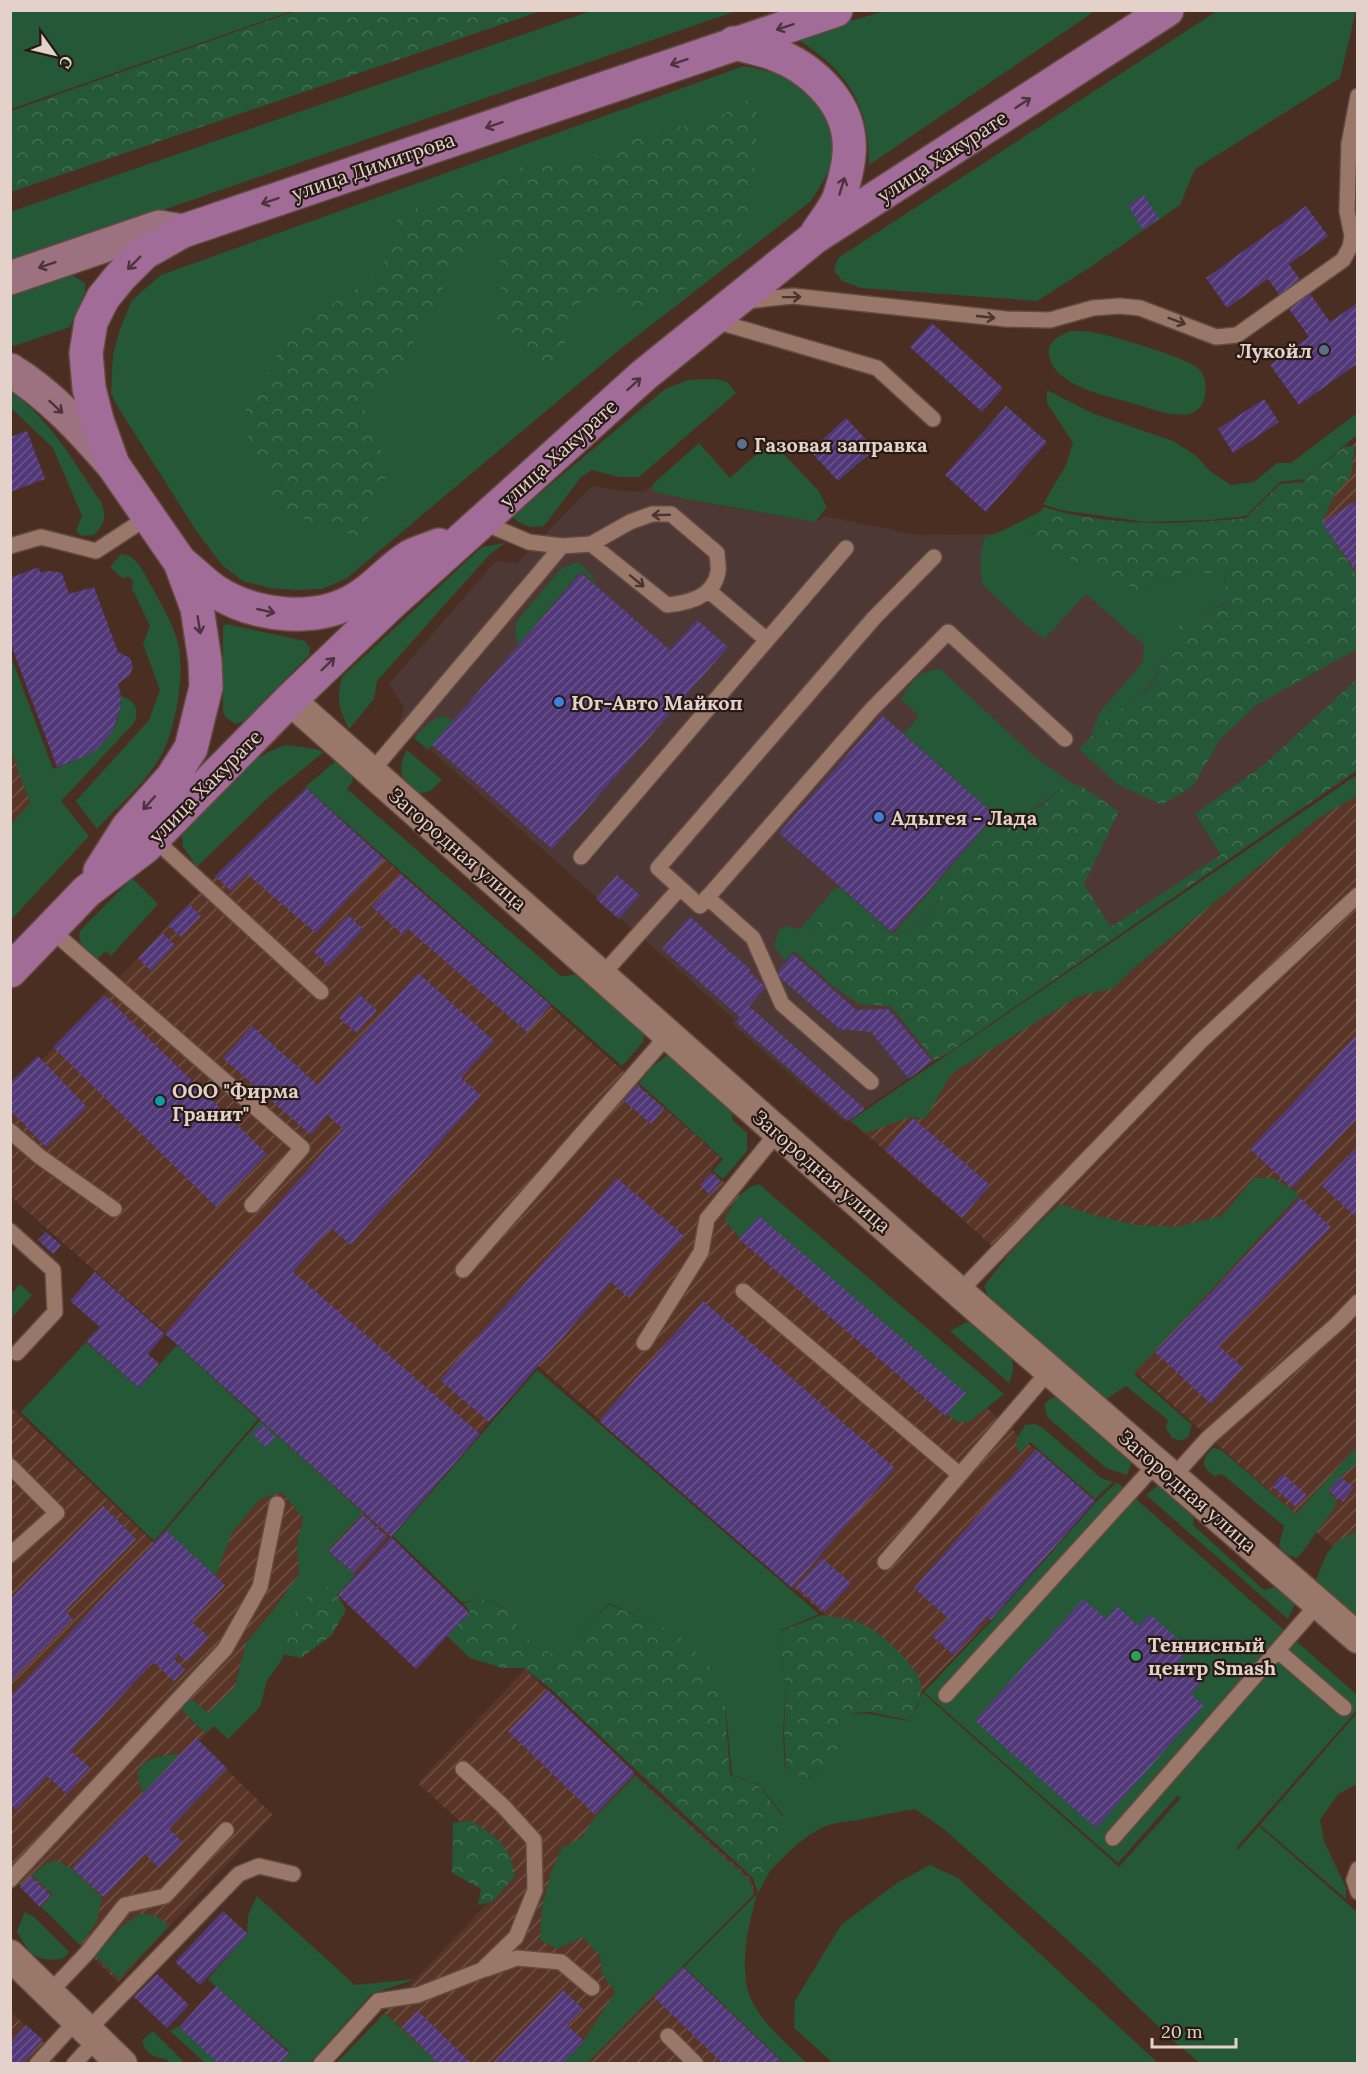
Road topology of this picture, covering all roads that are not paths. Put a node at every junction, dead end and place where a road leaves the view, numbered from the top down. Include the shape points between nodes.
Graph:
1 (836, 10) edge
2 (1167, 10) edge
3 (734, 43) junction
4 (1358, 96) edge
5 (183, 231) junction
6 (815, 237) junction
7 (10, 278) edge
8 (723, 311) junction
9 (10, 370) edge
10 (933, 419) dead end
11 (113, 465) junction
12 (148, 517) junction
13 (476, 527) junction
14 (591, 544) junction
15 (10, 546) edge
16 (562, 546) junction
17 (846, 548) dead end
18 (934, 557) dead end
19 (180, 562) junction
20 (709, 591) junction
21 (767, 640) junction
22 (290, 700) junction
23 (1065, 739) dead end
24 (371, 772) junction
25 (153, 838) junction
26 (581, 856) dead end
27 (680, 888) junction
28 (87, 891) junction
29 (1358, 895) edge
30 (707, 897) junction
31 (50, 929) junction
32 (10, 971) edge
33 (602, 975) junction
34 (321, 992) dead end
35 (669, 1035) junction
36 (871, 1082) dead end
37 (10, 1131) edge
38 (778, 1132) junction
39 (252, 1205) dead end
40 (114, 1209) dead end
41 (10, 1231) edge
42 (463, 1270) dead end
43 (743, 1291) dead end
44 (959, 1292) junction
45 (1358, 1302) edge
46 (644, 1343) dead end
47 (17, 1353) dead end
48 (1049, 1371) junction
49 (10, 1466) edge
50 (1164, 1471) junction
51 (960, 1475) junction
52 (277, 1504) dead end
53 (10, 1555) edge
54 (885, 1562) dead end
55 (1318, 1604) junction
56 (1358, 1638) edge
57 (1278, 1651) junction
58 (946, 1695) dead end
59 (1344, 1708) dead end
60 (463, 1769) dead end
61 (226, 1830) dead end
62 (1113, 1838) dead end
63 (1358, 1869) edge
64 (293, 1874) dead end
65 (10, 1880) edge
66 (1358, 1892) edge
67 (10, 1955) edge
68 (482, 1970) junction
69 (592, 1988) dead end
70 (49, 1993) junction
71 (88, 2030) junction
72 (668, 2036) dead end
73 (37, 2064) edge
74 (74, 2064) edge
75 (122, 2064) edge
76 (321, 2064) edge
77 (696, 2064) edge

1 -> 3 main road, улица Димитрова
6 -> 2 main road, улица Хакурате
3 -> 5 main road, улица Димитрова
6 -> 3 main road via 838,201 847,169 849,139 840,107 804,69 775,54
8 -> 4 lane via 793,296 1006,319 1050,320 1093,308 1120,306 1140,308 1216,337 1237,335 1342,260 1350,247 1349,144
5 -> 7 main road, улица Димитрова via 159,227
5 -> 11 main road via 144,253 103,298 91,322 86,353 89,388
6 - 8 main road, улица Хакурате
8 - 10 lane via 877,368
13 -> 8 main road, улица Хакурате via 644,375
9 -> 11 main road via 78,427
11 - 12 main road
12 - 15 lane via 96,551 41,537
12 - 19 main road
13 - 16 lane
19 -> 13 main road via 216,591 249,607 280,614 320,612 343,606 410,557
22 -> 13 main road, улица Хакурате
14 - 16 lane
14 -> 20 lane via 667,605 689,603
20 -> 14 lane via 718,573 717,553 672,514 652,514 630,522
16 - 24 lane
17 - 21 lane
18 - 27 lane via 874,618 658,868
19 -> 28 main road via 197,608 205,661 206,687 199,718 190,748 172,778 128,827
20 - 21 lane
21 - 26 lane
22 - 24 street, Загородная улица
22 - 25 main road, улица Хакурате
23 - 30 lane via 948,632 873,709
24 - 33 street, Загородная улица
25 - 28 main road, улица Хакурате
25 - 34 lane
27 - 30 lane via 700,906
27 - 33 lane
28 - 31 main road, улица Хакурате
29 - 44 lane via 1200,1042
30 - 36 lane via 753,938 782,1004
31 - 32 main road, улица Хакурате
31 - 39 lane via 302,1148
33 - 35 street, Загородная улица
35 - 38 street, Загородная улица
35 - 42 lane
37 - 40 lane
38 - 44 street, Загородная улица
38 - 46 lane via 707,1219 701,1252
41 - 47 lane via 53,1270 55,1312
43 - 51 lane
44 - 48 street, Загородная улица
45 - 50 lane via 1208,1438
48 - 50 street, Загородная улица
48 - 51 lane
49 - 53 lane via 57,1513
50 - 55 street, Загородная улица
50 - 58 lane
51 - 54 lane
52 - 65 lane via 260,1587 225,1649
55 - 56 street, Загородная улица
55 - 57 lane
57 - 59 lane
57 - 62 lane
60 - 68 lane via 534,1840 535,1890 516,1937
61 - 70 lane via 165,1896 125,1905
63 - 66 lane via 1354,1880
64 - 71 lane via 259,1866 239,1874
67 - 70 street
68 - 69 lane via 517,1958 561,1962
68 - 76 lane via 418,1995 378,2001
70 - 71 street
71 - 73 lane
71 - 74 lane
71 - 75 street
72 - 77 lane

